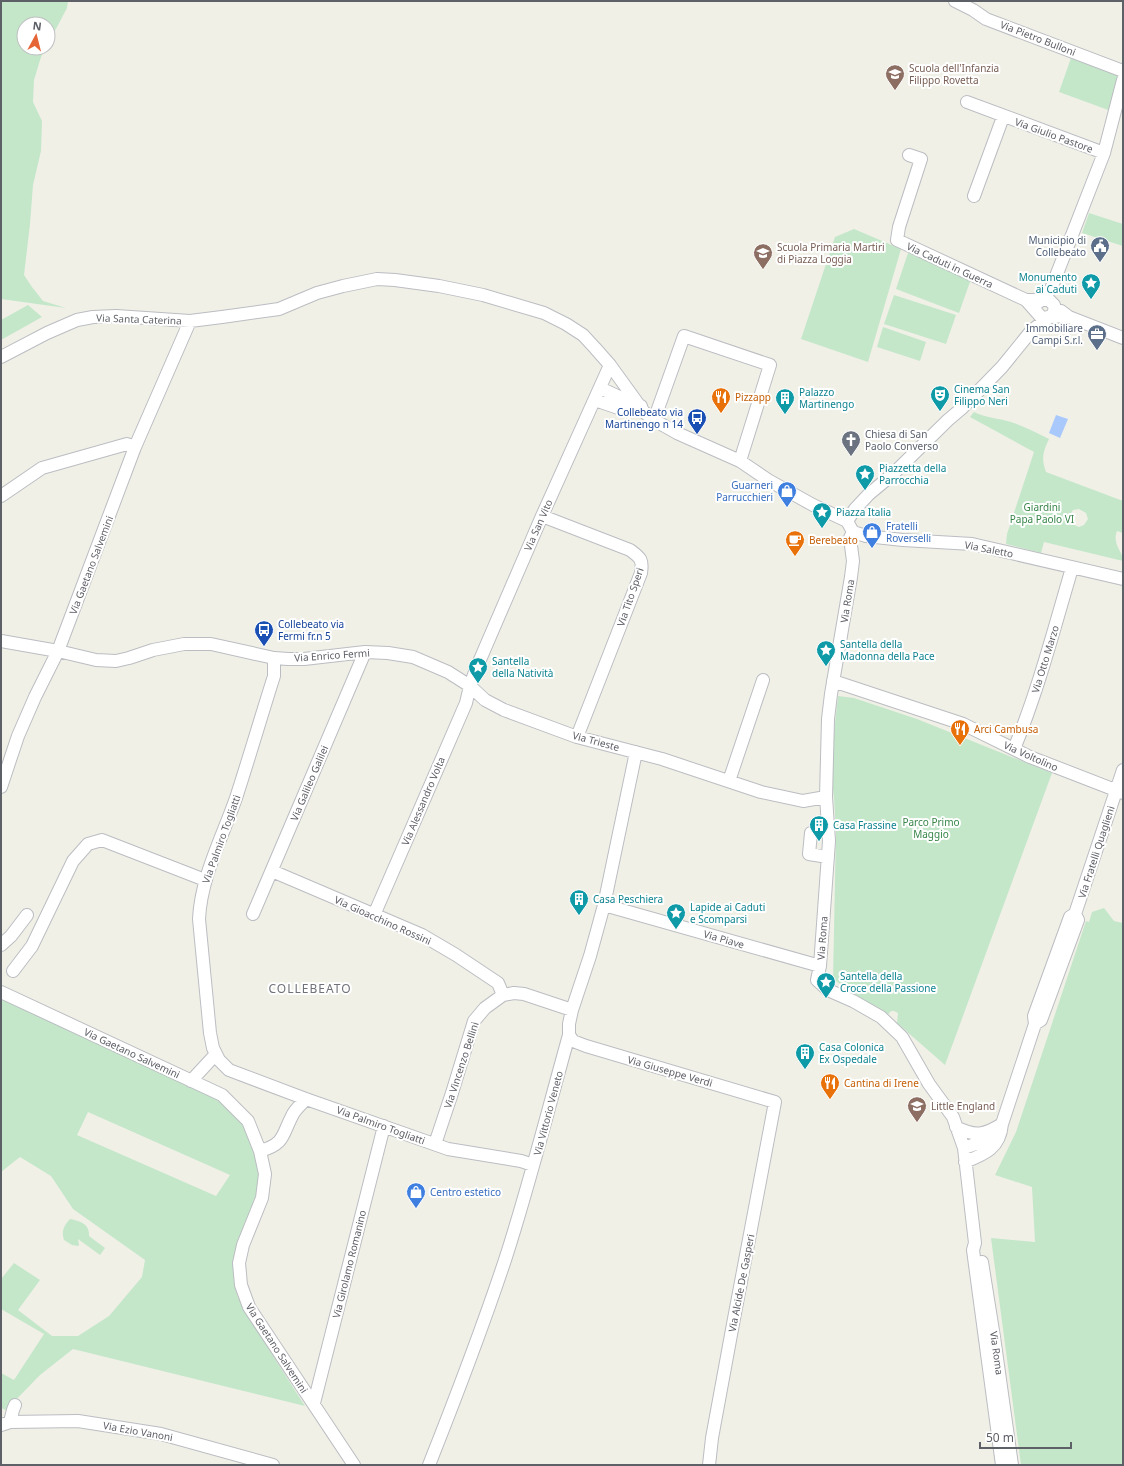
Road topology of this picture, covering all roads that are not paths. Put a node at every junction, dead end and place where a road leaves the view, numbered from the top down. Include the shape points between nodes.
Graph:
1 (955, 1) edge
2 (1123, 71) edge
3 (1123, 80) edge
4 (967, 102) dead end
5 (1003, 117) junction
6 (1104, 154) junction
7 (909, 155) dead end
8 (974, 196) dead end
9 (1051, 289) junction
10 (1039, 305) junction
11 (1054, 305) junction
12 (1066, 316) junction
13 (1050, 317) junction
14 (163, 319) junction
15 (190, 321) junction
16 (1032, 330) junction
17 (1123, 338) edge
18 (180, 343) junction
19 (1, 357) edge
20 (610, 365) junction
21 (600, 388) junction
22 (595, 400) junction
23 (640, 406) junction
24 (654, 420) junction
25 (135, 447) junction
26 (740, 461) junction
27 (1, 496) edge
28 (542, 516) junction
29 (847, 521) junction
30 (853, 532) junction
31 (1072, 568) junction
32 (1123, 579) edge
33 (1, 641) edge
34 (58, 651) junction
35 (365, 652) junction
36 (274, 658) junction
37 (288, 659) junction
38 (274, 676) junction
39 (763, 680) dead end
40 (833, 681) junction
41 (470, 686) junction
42 (577, 737) junction
43 (1014, 749) junction
44 (636, 752) junction
45 (1123, 770) edge
46 (729, 781) junction
47 (1, 786) edge
48 (1120, 792) edge
49 (826, 798) junction
50 (811, 833) dead end
51 (828, 857) junction
52 (272, 871) junction
53 (205, 880) junction
54 (604, 905) junction
55 (254, 914) dead end
56 (27, 915) dead end
57 (374, 915) junction
58 (1, 945) edge
59 (820, 966) junction
60 (13, 971) dead end
61 (1, 992) edge
62 (503, 995) junction
63 (572, 1010) junction
64 (569, 1035) junction
65 (216, 1054) junction
66 (191, 1081) junction
67 (306, 1099) junction
68 (775, 1102) joint
69 (1002, 1124) junction
70 (384, 1126) junction
71 (956, 1127) junction
72 (435, 1144) junction
73 (964, 1148) junction
74 (260, 1151) junction
75 (965, 1162) junction
76 (533, 1165) junction
77 (975, 1243) junction
78 (314, 1403) junction
79 (15, 1405) dead end
80 (6, 1424) edge
81 (273, 1465) edge
82 (354, 1465) edge
83 (430, 1465) edge
84 (709, 1465) edge
85 (1002, 1465) edge
86 (1012, 1465) edge

1 - 2 street, Via Pietro Bulloni via 986,19
3 - 6 street
4 - 5 street, Via Giulio Pastore
5 - 6 street, Via Giulio Pastore
5 - 8 street, Via Giulio Pastore
6 - 9 street
7 - 10 street, Via Caduti in Guerra via 921,159 898,227 897,240
9 - 10 street
9 - 11 street
10 - 11 street via 1049,300
10 - 13 street via 1038,314
10 - 16 street
11 - 12 street
11 - 13 street via 1055,312
12 - 13 street
12 - 17 street
13 - 16 street
14 - 15 street, Via Santa Caterina
14 - 18 street via 176,330
14 - 19 street, Via Santa Caterina via 116,316 77,320
15 - 18 street, Via Gaetano Salvemini
15 - 20 street, Via Santa Caterina via 279,309 317,293 343,286 377,279 395,280 483,295 544,313 583,335
16 - 29 street via 1002,367 893,474 869,494
18 - 25 street, Via Gaetano Salvemini
20 - 21 street, Via San Vito
20 - 23 street, Via Santa Caterina
21 - 22 street, Via San Vito
21 - 23 street
22 - 23 street via 624,410
22 - 28 street, Via San Vito
23 - 24 street
24 - 26 street via 677,434
24 - 26 street via 684,336 770,365
25 - 27 street via 127,444 42,468
25 - 34 street, Via Gaetano Salvemini
26 - 29 street via 768,480
28 - 41 street, Via San Vito
28 - 42 street, Via Tito Speri via 630,550 639,556 642,564 641,573
29 - 30 street
30 - 31 street, Via Saletto via 903,540 972,544
30 - 40 street, Via Roma via 850,538 853,561
31 - 32 street, Via Saletto
31 - 43 street, Via Otto Marzo via 1050,644
33 - 34 street, Via Enrico Fermi
34 - 36 street, Via Enrico Fermi via 96,660 116,661 153,650 211,644
34 - 47 street, Via Gaetano Salvemini via 18,736
35 - 37 street, Via Enrico Fermi
35 - 41 street, Via Enrico Fermi via 388,652 413,657 448,672
35 - 52 street, Via Galileo Galilei
36 - 37 street, Via Enrico Fermi
36 - 38 street, Via Palmiro Togliatti
37 - 38 street, Via Palmiro Togliatti
38 - 53 street, Via Palmiro Togliatti via 236,798
39 - 46 street
40 - 43 street, Via Voltolino via 962,724
40 - 49 street, Via Roma via 828,718
41 - 42 street, Via Trieste via 485,700 504,710
41 - 57 street, Via Alessandro Volta via 466,703
42 - 44 street, Via Trieste
43 - 48 street, Via Voltolino
44 - 46 street, Via Trieste
44 - 54 street, Via Vittorio Veneto
45 - 48 street, Via Fratelli Quaglieni
46 - 49 street, Via Trieste via 761,792 803,801
48 - 69 street, Via Fratelli Quaglieni via 1075,914 1078,920 1042,1020 1035,1024
49 - 51 street, Via Roma
50 - 51 street via 809,854
51 - 59 street, Via Roma
52 - 55 street, Via Galileo Galilei
52 - 57 street, Via Gioacchino Rossini
53 - 60 street via 102,840 88,844 73,861 32,946
53 - 65 street, Via Palmiro Togliatti via 199,919 210,1033
54 - 59 street, Via Piave
54 - 63 street, Via Vittorio Veneto
56 - 58 street
57 - 62 street, Via Gioacchino Rossini via 422,935 456,955 498,983
59 - 71 street, Via Roma via 817,980 828,990 881,1017 902,1037 929,1084 953,1117
61 - 66 street, Via Gaetano Salvemini
62 - 63 street via 524,994
62 - 72 street, Via Vincenzo Bellini via 485,1008 474,1021
63 - 64 street, Via Vittorio Veneto via 568,1024
64 - 68 street, Via Giuseppe Verdi via 573,1041 586,1046
64 - 76 street, Via Vittorio Veneto
65 - 66 street
65 - 67 street, Via Palmiro Togliatti via 229,1070
66 - 74 street, Via Gaetano Salvemini via 222,1095 248,1121
67 - 70 street, Via Palmiro Togliatti
67 - 74 street via 292,1114 278,1143
68 - 84 street, Via Alcide De Gasperi
69 - 71 street via 984,1134
69 - 73 street, Via Fratelli Quaglieni via 981,1142
69 - 75 street, Via Fratelli Quaglieni via 1000,1138 993,1147 981,1156
70 - 72 street, Via Palmiro Togliatti
70 - 78 street, Via Girolamo Romanino
71 - 73 street, Via Roma
72 - 76 street, Via Palmiro Togliatti via 448,1149
73 - 75 street, Via Roma
74 - 78 street, Via Gaetano Salvemini via 265,1174 262,1198 243,1245 239,1263 241,1285 249,1307
75 - 77 street, Via Roma
76 - 83 street, Via Vittorio Veneto via 473,1354
77 - 85 street, Via Roma via 973,1250
77 - 86 street, Via Roma via 980,1249
78 - 82 street, Via Gaetano Salvemini
79 - 80 street
80 - 81 street, Via Ezio Vanoni via 78,1421 161,1434

